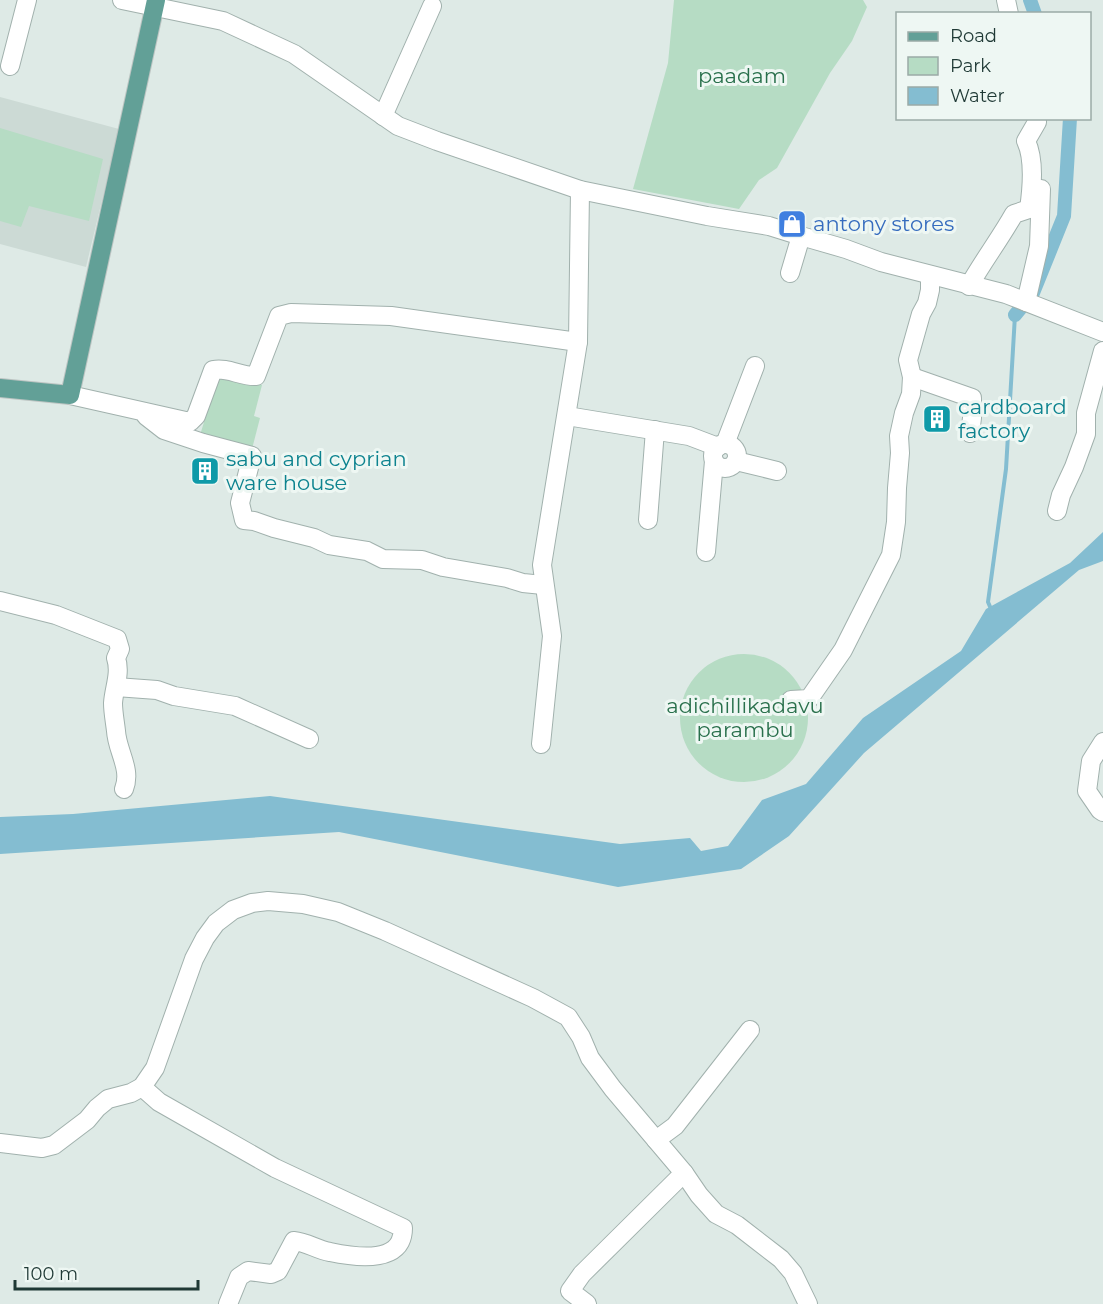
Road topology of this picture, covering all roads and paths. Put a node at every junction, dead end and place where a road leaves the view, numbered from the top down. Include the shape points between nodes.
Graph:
1 (27, 0) edge
2 (122, 0) edge
3 (155, 4) edge
4 (432, 6) dead end
5 (10, 66) dead end
6 (383, 116) junction
7 (1037, 120) edge
8 (580, 190) junction
9 (801, 236) junction
10 (790, 273) dead end
11 (930, 276) junction
12 (969, 286) junction
13 (1026, 302) junction
14 (1103, 332) edge
15 (578, 342) junction
16 (1103, 351) edge
17 (755, 366) dead end
18 (912, 377) junction
19 (0, 388) edge
20 (70, 395) junction
21 (139, 411) junction
22 (567, 416) junction
23 (655, 430) junction
24 (970, 433) dead end
25 (719, 451) junction
26 (777, 471) dead end
27 (1057, 511) dead end
28 (648, 520) dead end
29 (706, 552) dead end
30 (543, 585) junction
31 (0, 601) edge
32 (116, 687) junction
33 (791, 700) dead end
34 (309, 739) dead end
35 (1103, 742) edge
36 (541, 744) dead end
37 (124, 789) dead end
38 (1103, 812) edge
39 (750, 1030) dead end
40 (142, 1088) junction
41 (656, 1140) junction
42 (0, 1143) edge
43 (684, 1173) junction
44 (228, 1304) edge
45 (587, 1304) edge
46 (808, 1304) edge

1 - 5 street
2 - 3 street
3 - 6 street via 223,21 284,49
3 - 20 main road
4 - 6 street
6 - 8 street via 436,141
7 - 12 street via 1026,141 1030,148 1029,209 1014,214
7 - 13 street via 1039,246
8 - 9 street via 769,226
8 - 15 street
9 - 10 street
9 - 11 street
11 - 12 street
11 - 18 street via 927,303 908,360
12 - 13 street
13 - 14 street
15 - 21 street via 391,316 291,313 279,316 255,376 222,368 213,370 196,416 190,422
15 - 22 street
16 - 27 street via 1086,413 1086,434
17 - 25 street
18 - 24 street via 972,398
18 - 33 street via 899,436 891,555 843,650 809,699
19 - 20 main road
20 - 21 street
21 - 30 street via 164,430 252,456 240,503 244,520 329,545 367,551 383,559 422,560
22 - 23 street
22 - 30 street via 542,566
23 - 25 street via 689,436
23 - 28 street
25 - 26 street via 723,468 736,461
25 - 29 street
30 - 36 street via 552,636
31 - 32 street via 56,615 117,639 120,649 116,658
32 - 34 street via 157,690 235,706
32 - 37 street via 116,734 129,778
35 - 38 street via 1091,761 1087,791
39 - 41 street via 675,1126
40 - 41 street via 155,1068 194,958 216,923 232,910 252,903 303,904 338,912 385,931 568,1017 590,1058
40 - 42 street via 108,1099 54,1145 42,1148
40 - 44 street via 159,1102 274,1168 404,1228 400,1242 380,1257 328,1252 294,1241 278,1271 248,1271 239,1277
41 - 43 street
43 - 45 street via 582,1274 570,1291
43 - 46 street via 717,1214 781,1259 793,1273

